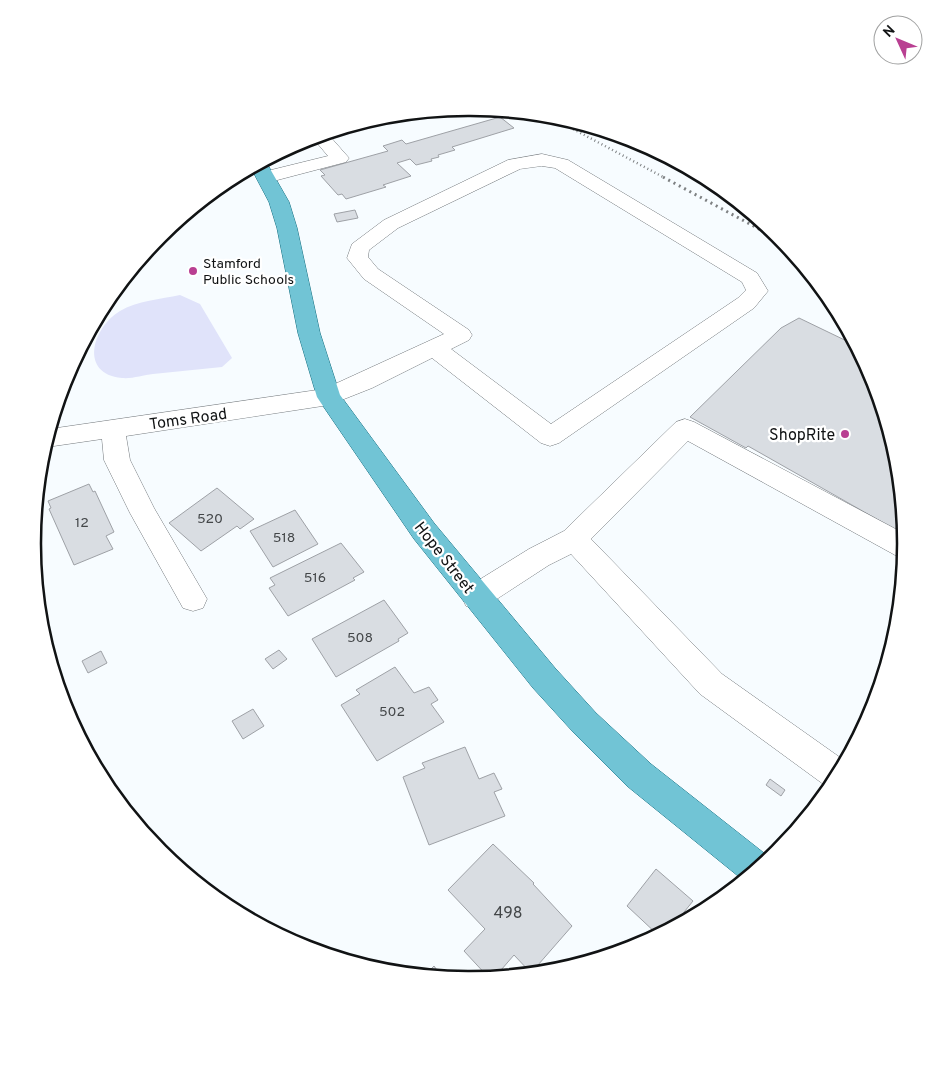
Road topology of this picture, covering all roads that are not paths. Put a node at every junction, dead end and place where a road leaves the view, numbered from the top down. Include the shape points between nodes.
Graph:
1 (324, 141) edge
2 (262, 170) edge
3 (434, 348) junction
4 (329, 397) junction
5 (113, 429) junction
6 (55, 437) edge
7 (574, 539) junction
8 (897, 543) edge
9 (476, 596) junction
10 (193, 600) dead end
11 (831, 771) edge
12 (750, 865) edge

1 - 2 street via 340,158
2 - 4 main road, Hope Street via 279,202 287,228 309,333
3 - 3 street, Toms Road via 461,335 371,274 356,258 359,248 400,220 515,164 542,160 561,164 750,278 758,290 746,303 550,437
3 - 4 street, Toms Road
4 - 5 street, Toms Road
4 - 9 main road, Hope Street via 424,531
5 - 6 street, Toms Road
5 - 10 street via 117,460
7 - 8 street via 686,428
7 - 9 street
7 - 11 street via 711,684
9 - 12 main road, Hope Street via 585,723 639,774

